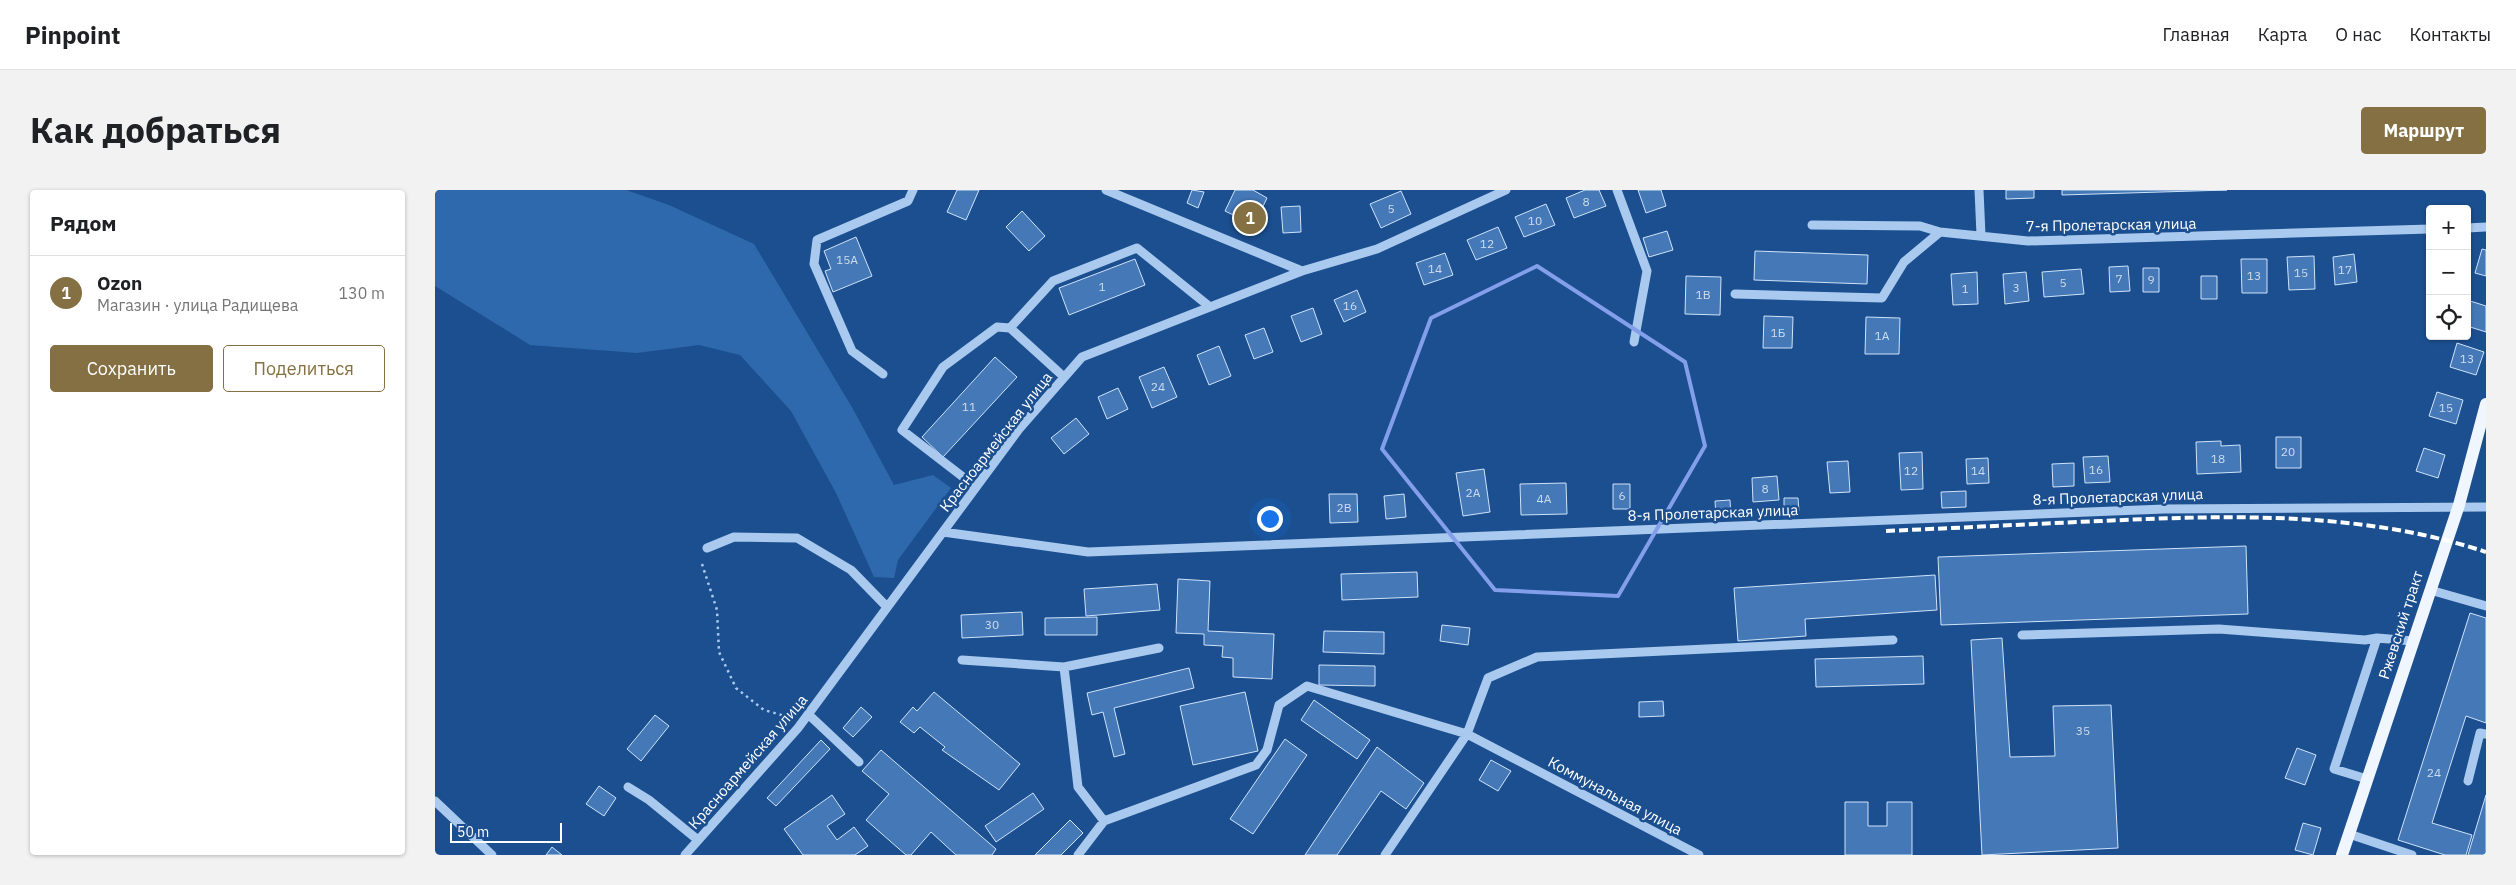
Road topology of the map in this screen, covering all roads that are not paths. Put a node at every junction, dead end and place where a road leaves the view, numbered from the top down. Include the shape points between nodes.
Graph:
1 (913, 190) edge
2 (1106, 190) edge
3 (1505, 190) edge
4 (1617, 190) edge
5 (1979, 190) edge
6 (1812, 225) dead end
7 (2486, 227) edge
8 (2471, 228) edge
9 (2426, 229) edge
10 (1940, 232) junction
11 (1981, 235) junction
12 (1302, 271) junction
13 (1735, 294) dead end
14 (1210, 307) junction
15 (1010, 328) junction
16 (1635, 342) dead end
17 (883, 374) dead end
18 (1064, 377) junction
19 (2486, 404) edge
20 (976, 487) junction
21 (2459, 505) junction
22 (2486, 507) edge
23 (943, 532) junction
24 (707, 548) dead end
25 (2429, 590) junction
26 (2486, 606) edge
27 (887, 607) junction
28 (2022, 635) dead end
29 (2377, 638) junction
30 (1893, 640) dead end
31 (2413, 641) junction
32 (1159, 648) dead end
33 (963, 660) dead end
34 (1064, 667) junction
35 (806, 718) junction
36 (1467, 734) junction
37 (2486, 734) edge
38 (859, 762) dead end
39 (2367, 779) junction
40 (2468, 781) dead end
41 (628, 787) dead end
42 (435, 801) edge
43 (1104, 821) junction
44 (2349, 834) junction
45 (699, 840) junction
46 (492, 855) edge
47 (685, 855) edge
48 (1078, 855) edge
49 (1385, 855) edge
50 (1699, 855) edge
51 (2342, 855) edge
52 (2412, 855) edge

1 - 17 street via 908,200 817,240 814,264 852,351
2 - 12 street
3 - 12 street, Красноармейская улица via 1377,249
4 - 16 street via 1647,271
5 - 11 street
6 - 10 street, 7-я Пролетарская улица via 1920,226
7 - 8 street
9 - 11 street, 7-я Пролетарская улица via 2028,242
10 - 11 street, 7-я Пролетарская улица
10 - 13 street via 1904,262 1882,298
12 - 14 street, Красноармейская улица
14 - 15 street via 1137,248 1053,282
14 - 18 street, Красноармейская улица via 1082,357
15 - 18 street
15 - 20 street via 997,328 943,367 902,430
18 - 20 street, Красноармейская улица via 1019,429
19 - 21 main road, Ржевский тракт
20 - 23 street, Красноармейская улица
21 - 22 street, 8-я Пролетарская улица
21 - 23 street, 8-я Пролетарская улица via 2164,509 1088,552
21 - 25 main road, Ржевский тракт
23 - 27 street, Красноармейская улица
24 - 27 street via 734,537 797,538 851,570
25 - 26 street
25 - 31 main road, Ржевский тракт
27 - 35 street, Красноармейская улица
28 - 29 street via 2219,629 2365,640
29 - 31 street
29 - 39 street via 2334,769
30 - 36 street via 1537,657 1488,678
31 - 39 main road, Ржевский тракт
32 - 34 street
33 - 34 street
34 - 43 street via 1079,788
35 - 38 street
35 - 45 street, Красноармейская улица
36 - 43 street, Коммунальная улица via 1307,686 1279,705 1267,750 1256,764
36 - 49 street
36 - 50 street, Коммунальная улица
37 - 40 street via 2480,733
39 - 44 main road, Ржевский тракт
41 - 45 street
42 - 46 street
43 - 48 street
44 - 51 main road, Ржевский тракт
44 - 52 street
45 - 47 street, Красноармейская улица

